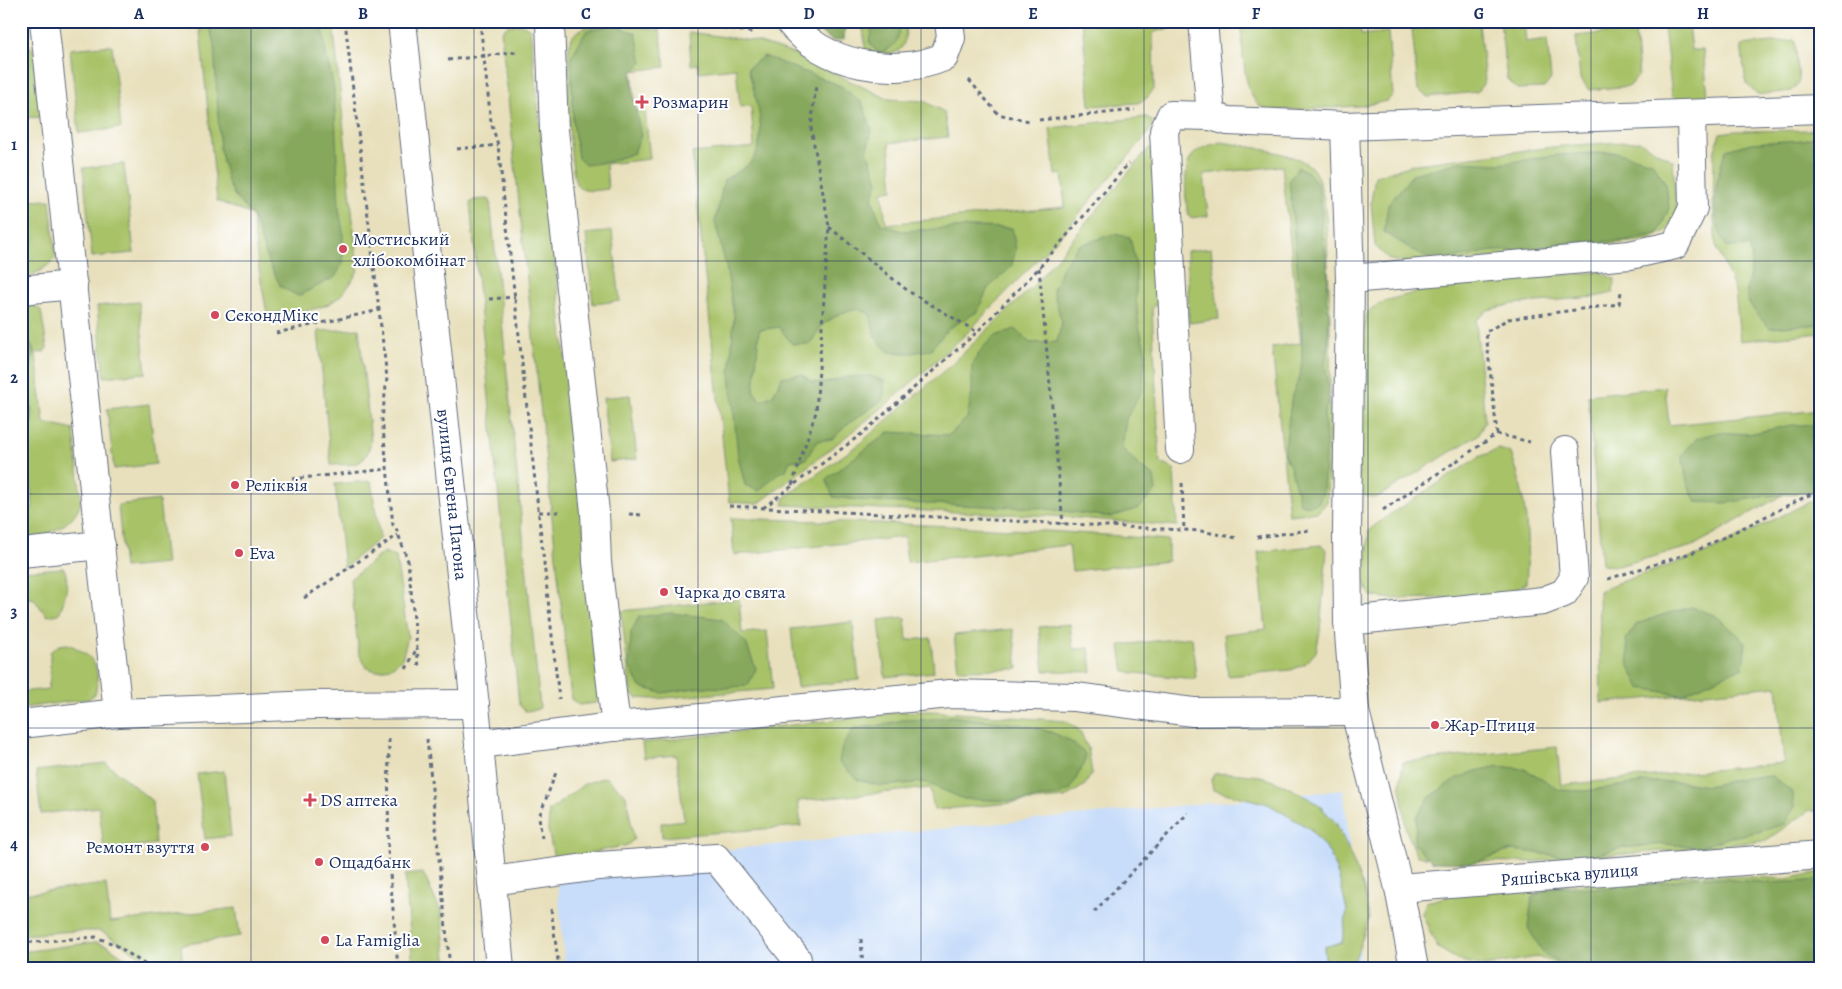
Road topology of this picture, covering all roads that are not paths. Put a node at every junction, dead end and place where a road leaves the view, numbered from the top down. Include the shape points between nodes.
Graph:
1 (402, 21) edge
2 (550, 21) edge
3 (789, 21) edge
4 (950, 21) edge
5 (1203, 21) edge
6 (37, 27) edge
7 (1821, 109) edge
8 (1691, 114) junction
9 (1211, 116) junction
10 (1345, 126) junction
11 (1350, 279) junction
12 (73, 285) junction
13 (21, 290) edge
14 (1180, 449) road end
15 (1565, 451) dead end
16 (101, 545) junction
17 (21, 553) edge
18 (1348, 621) junction
19 (475, 704) junction
20 (1356, 712) junction
21 (118, 713) junction
22 (21, 724) edge
23 (616, 727) junction
24 (479, 744) junction
25 (1821, 855) edge
26 (492, 881) junction
27 (1399, 888) junction
28 (500, 968) edge
29 (795, 968) edge
30 (1414, 968) edge

1 - 19 main road, вулиця Євгена Патона
2 - 23 main road via 554,130
3 - 4 main road via 799,35 825,51 880,68 929,63 944,57 952,38
5 - 9 main road
6 - 12 main road
7 - 8 main road
8 - 10 main road
8 - 11 main road via 1693,208 1675,246 1630,255
9 - 10 main road via 1228,121
9 - 14 main road via 1167,123
10 - 11 main road
11 - 18 main road
12 - 13 main road
12 - 16 main road
15 - 18 main road via 1574,578 1564,593 1543,601
16 - 17 main road
16 - 21 main road
18 - 20 main road
19 - 21 main road via 315,705
19 - 24 main road, вулиця Євгена Патона
20 - 23 main road via 1193,712 1075,697 950,694
20 - 27 main road
21 - 22 main road
23 - 24 main road
24 - 26 main road, вулиця Євгена Патона
25 - 27 main road, Ряшівська вулиця
26 - 28 main road, вулиця Євгена Патона
26 - 29 main road via 599,866 716,858 796,959
27 - 30 main road

